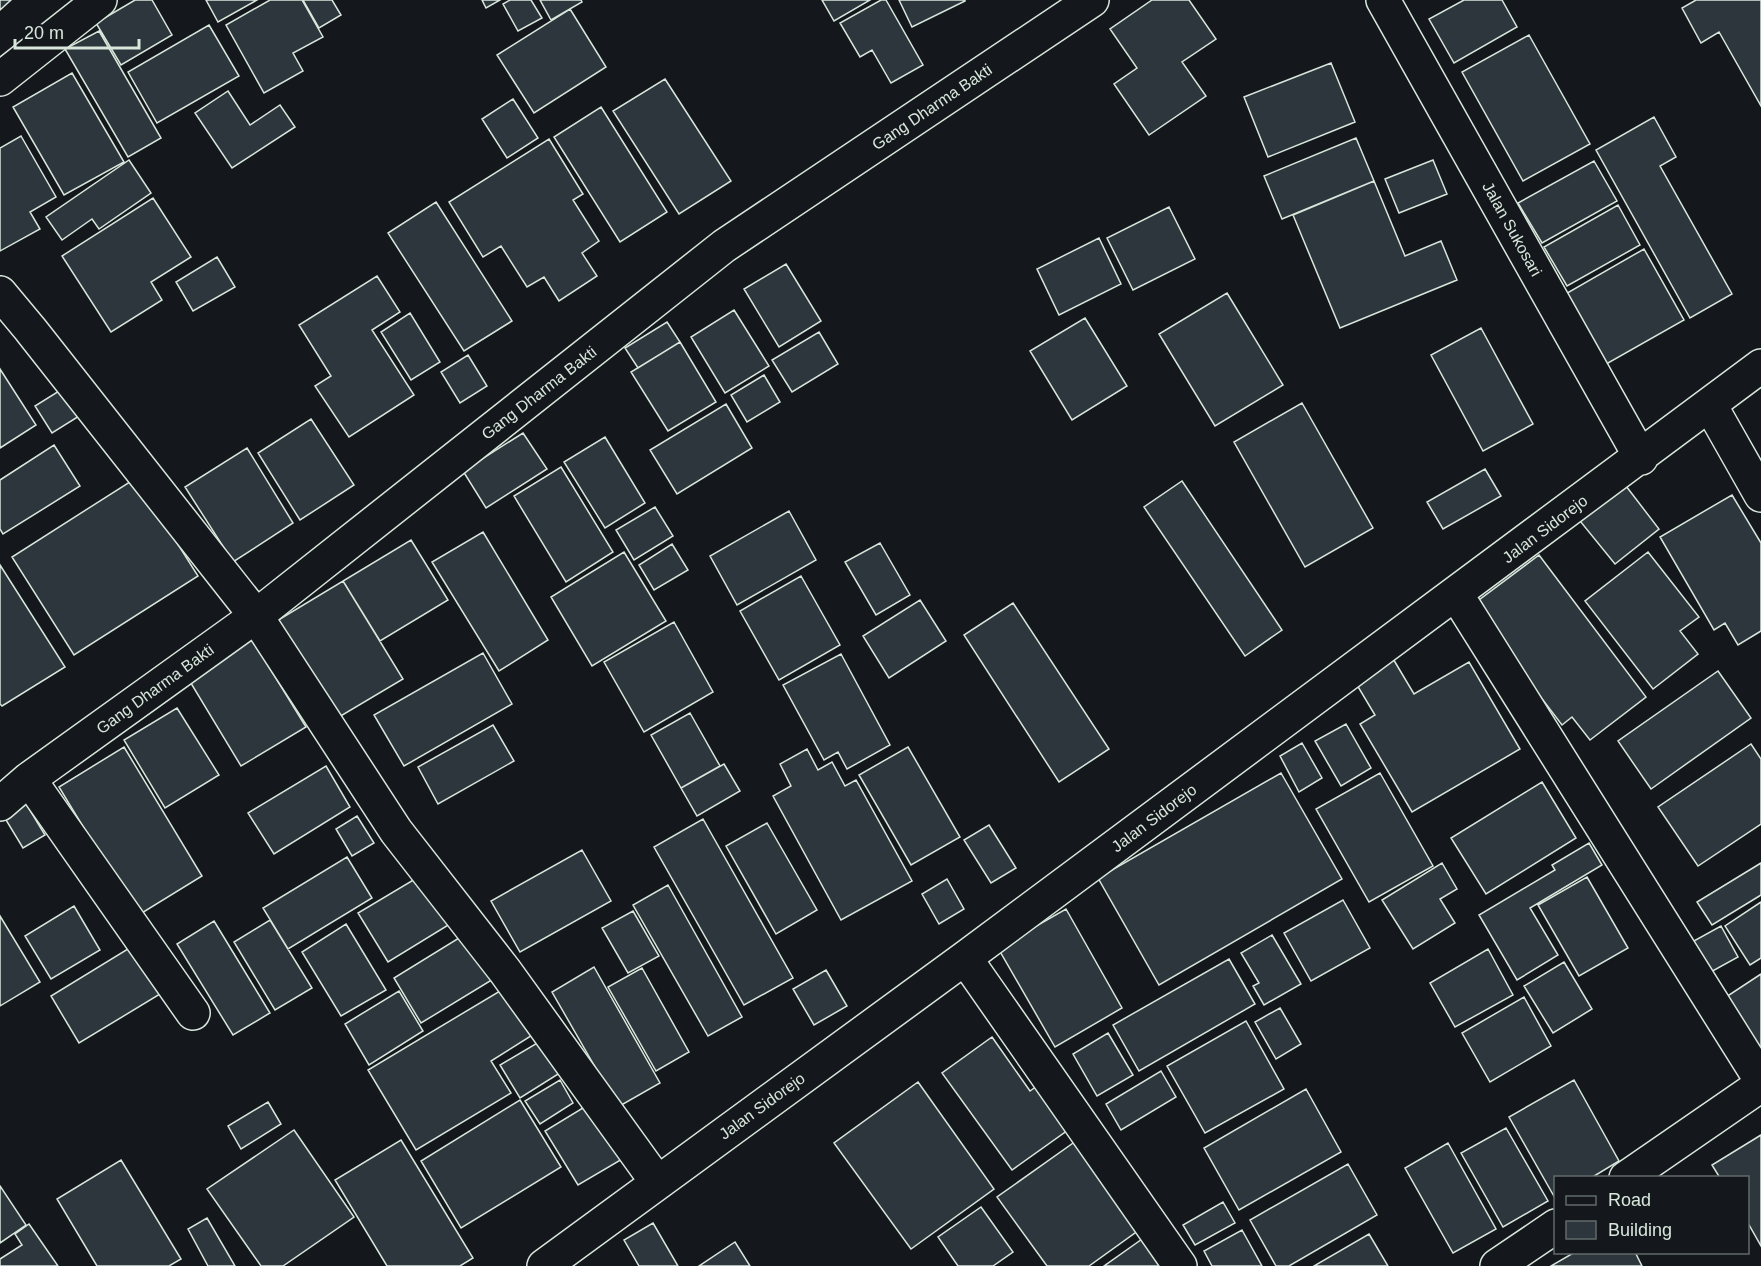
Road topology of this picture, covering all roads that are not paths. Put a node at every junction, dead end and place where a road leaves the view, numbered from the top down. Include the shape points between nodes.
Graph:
1 (100, 0) edge
2 (1092, 0) edge
3 (1383, 0) edge
4 (0, 79) edge
5 (0, 293) edge
6 (1761, 366) edge
7 (1710, 405) junction
8 (1641, 458) junction
9 (1761, 495) edge
10 (1456, 594) junction
11 (256, 616) junction
12 (29, 779) junction
13 (0, 804) edge
14 (965, 958) junction
15 (193, 1013) dead end
16 (1761, 1080) edge
17 (1761, 1085) edge
18 (1629, 1176) edge
19 (657, 1182) junction
20 (1554, 1227) edge
21 (544, 1266) edge
22 (1180, 1266) edge
23 (1497, 1266) edge

1 - 4 street
2 - 11 street, Gang Dharma Bakti via 724,246
3 - 8 street, Jalan Sukosari
5 - 11 street
6 - 7 street, Jalan Sidorejo
7 - 8 street, Jalan Sidorejo
7 - 9 street
8 - 10 street, Jalan Sidorejo
10 - 14 street, Jalan Sidorejo
10 - 16 street
11 - 12 street, Gang Dharma Bakti
11 - 19 street via 396,831 505,971
12 - 13 street, Gang Dharma Bakti
12 - 15 street
14 - 19 street, Jalan Sidorejo
14 - 22 street
17 - 18 street
19 - 21 street, Jalan Sidorejo
20 - 23 street

